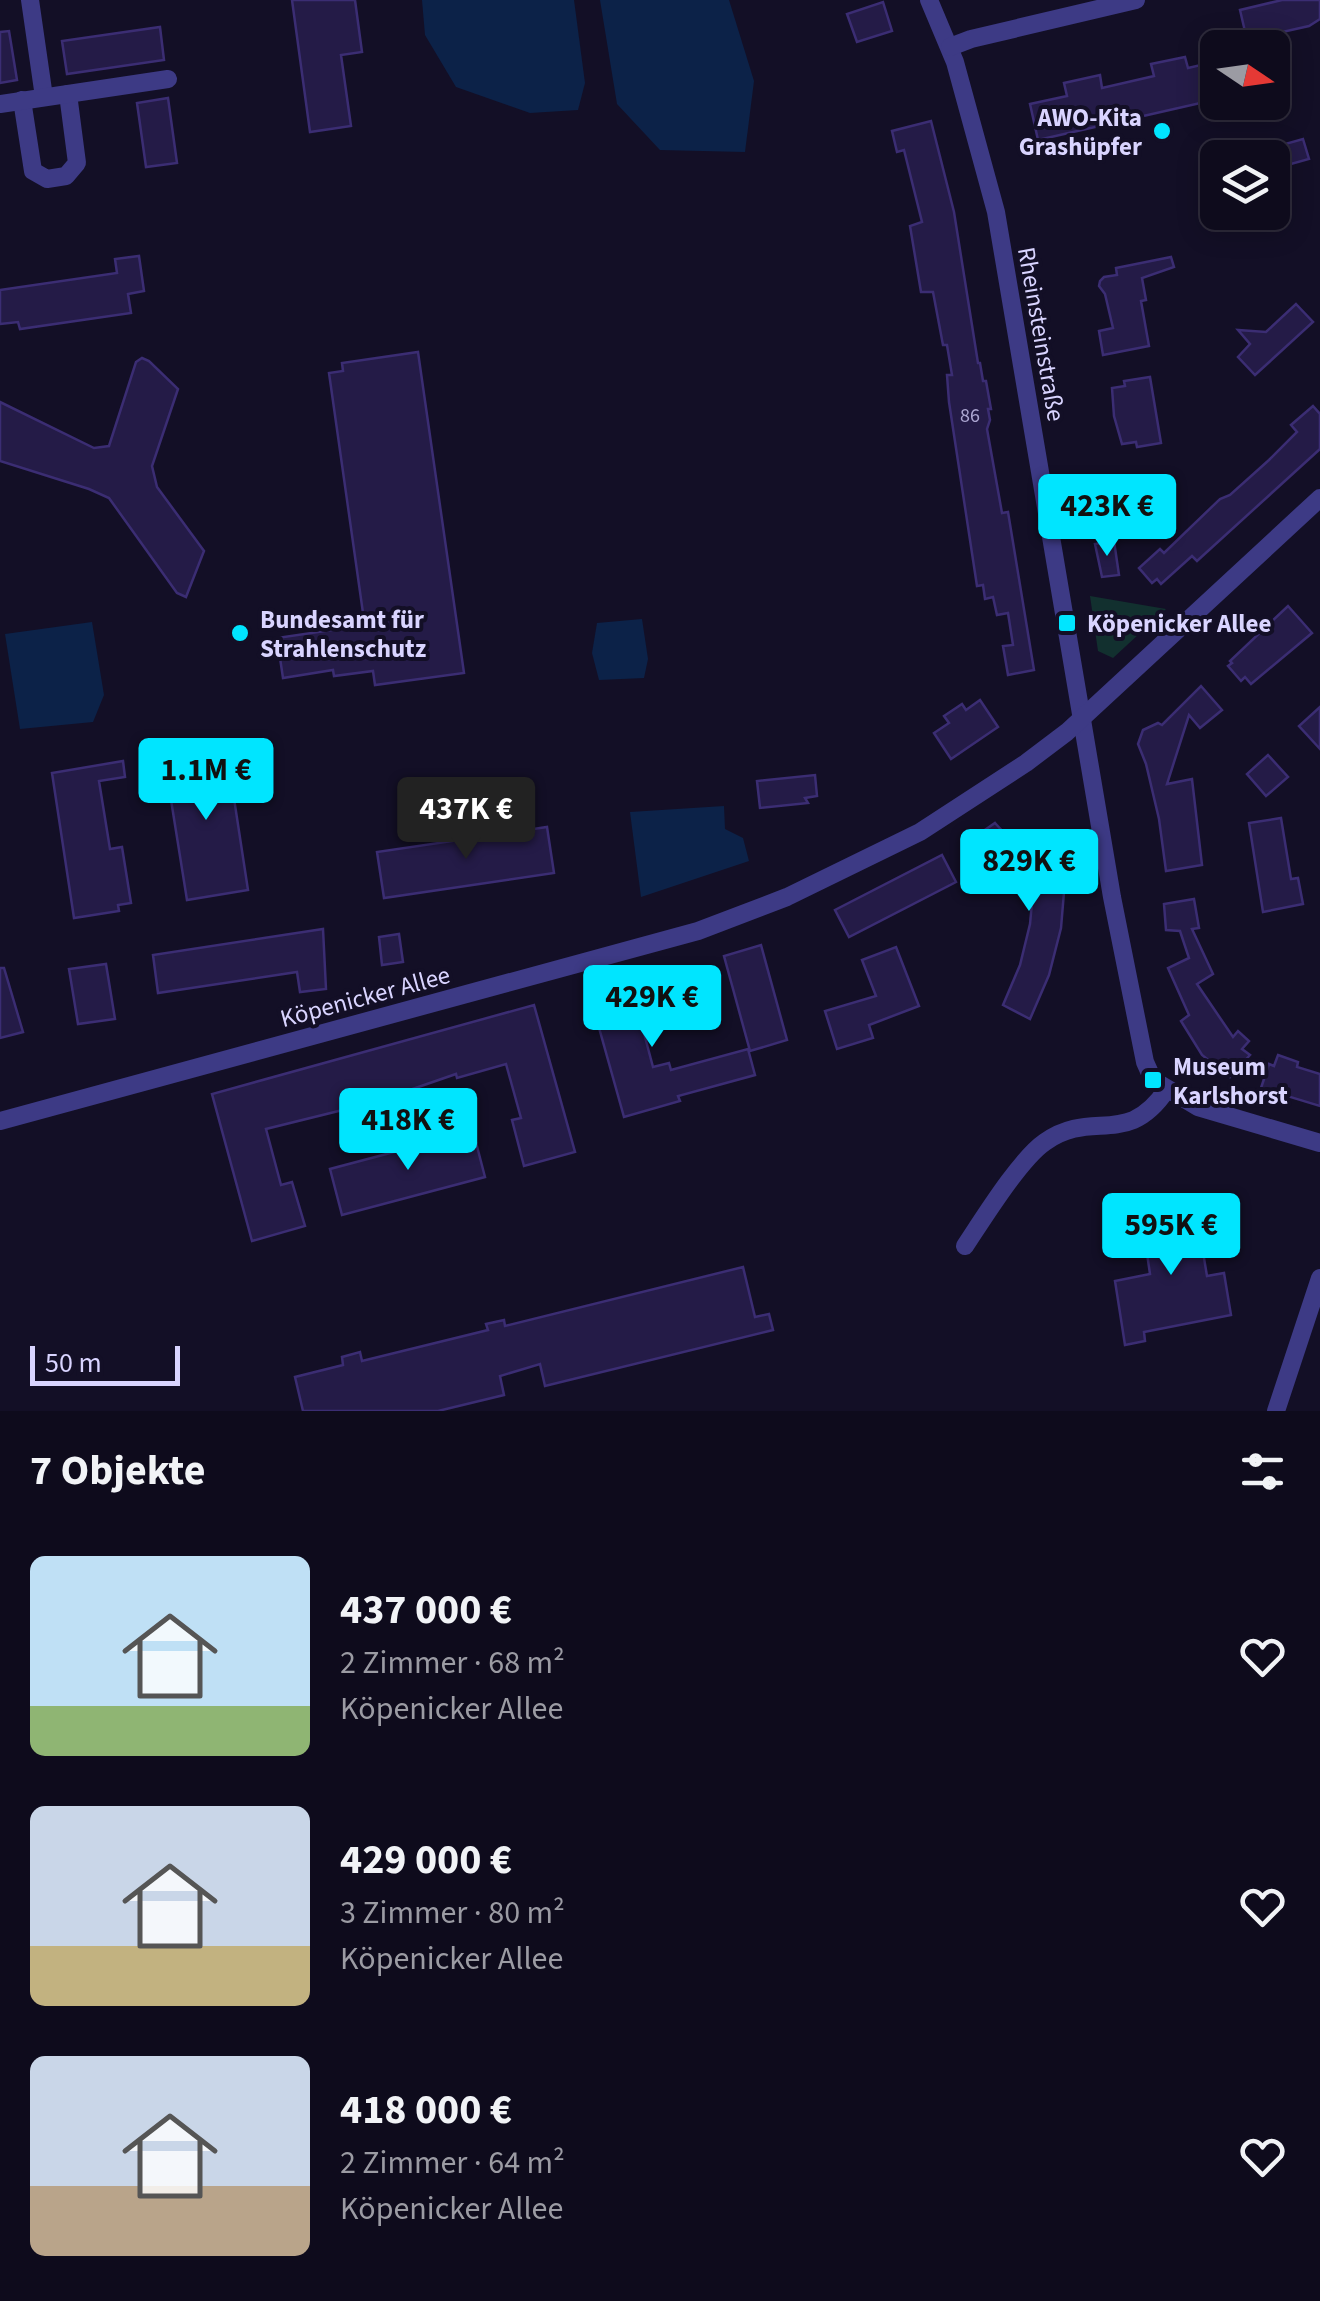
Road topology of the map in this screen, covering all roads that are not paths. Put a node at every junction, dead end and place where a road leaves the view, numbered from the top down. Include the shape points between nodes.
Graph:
1 (30, 0) edge
2 (929, 0) edge
3 (1136, 0) edge
4 (950, 47) junction
5 (168, 78) dead end
6 (68, 94) junction
7 (44, 97) junction
8 (22, 100) junction
9 (0, 104) edge
10 (1320, 498) edge
11 (1082, 716) junction
12 (1167, 1089) junction
13 (0, 1120) edge
14 (1320, 1142) edge
15 (965, 1246) dead end
16 (1320, 1278) edge
17 (1276, 1411) edge

1 - 7 street
2 - 4 street, Rheinsteinstraße
3 - 4 street
4 - 11 street, Rheinsteinstraße via 996,212
5 - 6 street
6 - 7 street
6 - 8 street via 77,163 66,176 47,179 33,171
7 - 8 street
8 - 9 street
10 - 11 street, Köpenicker Allee
11 - 12 street, Rheinsteinstraße via 1139,1041 1154,1080
11 - 13 street, Köpenicker Allee via 1040,754 944,819 734,919
12 - 14 street via 1198,1107
12 - 15 street via 1138,1120 1071,1128 1043,1143
16 - 17 street

